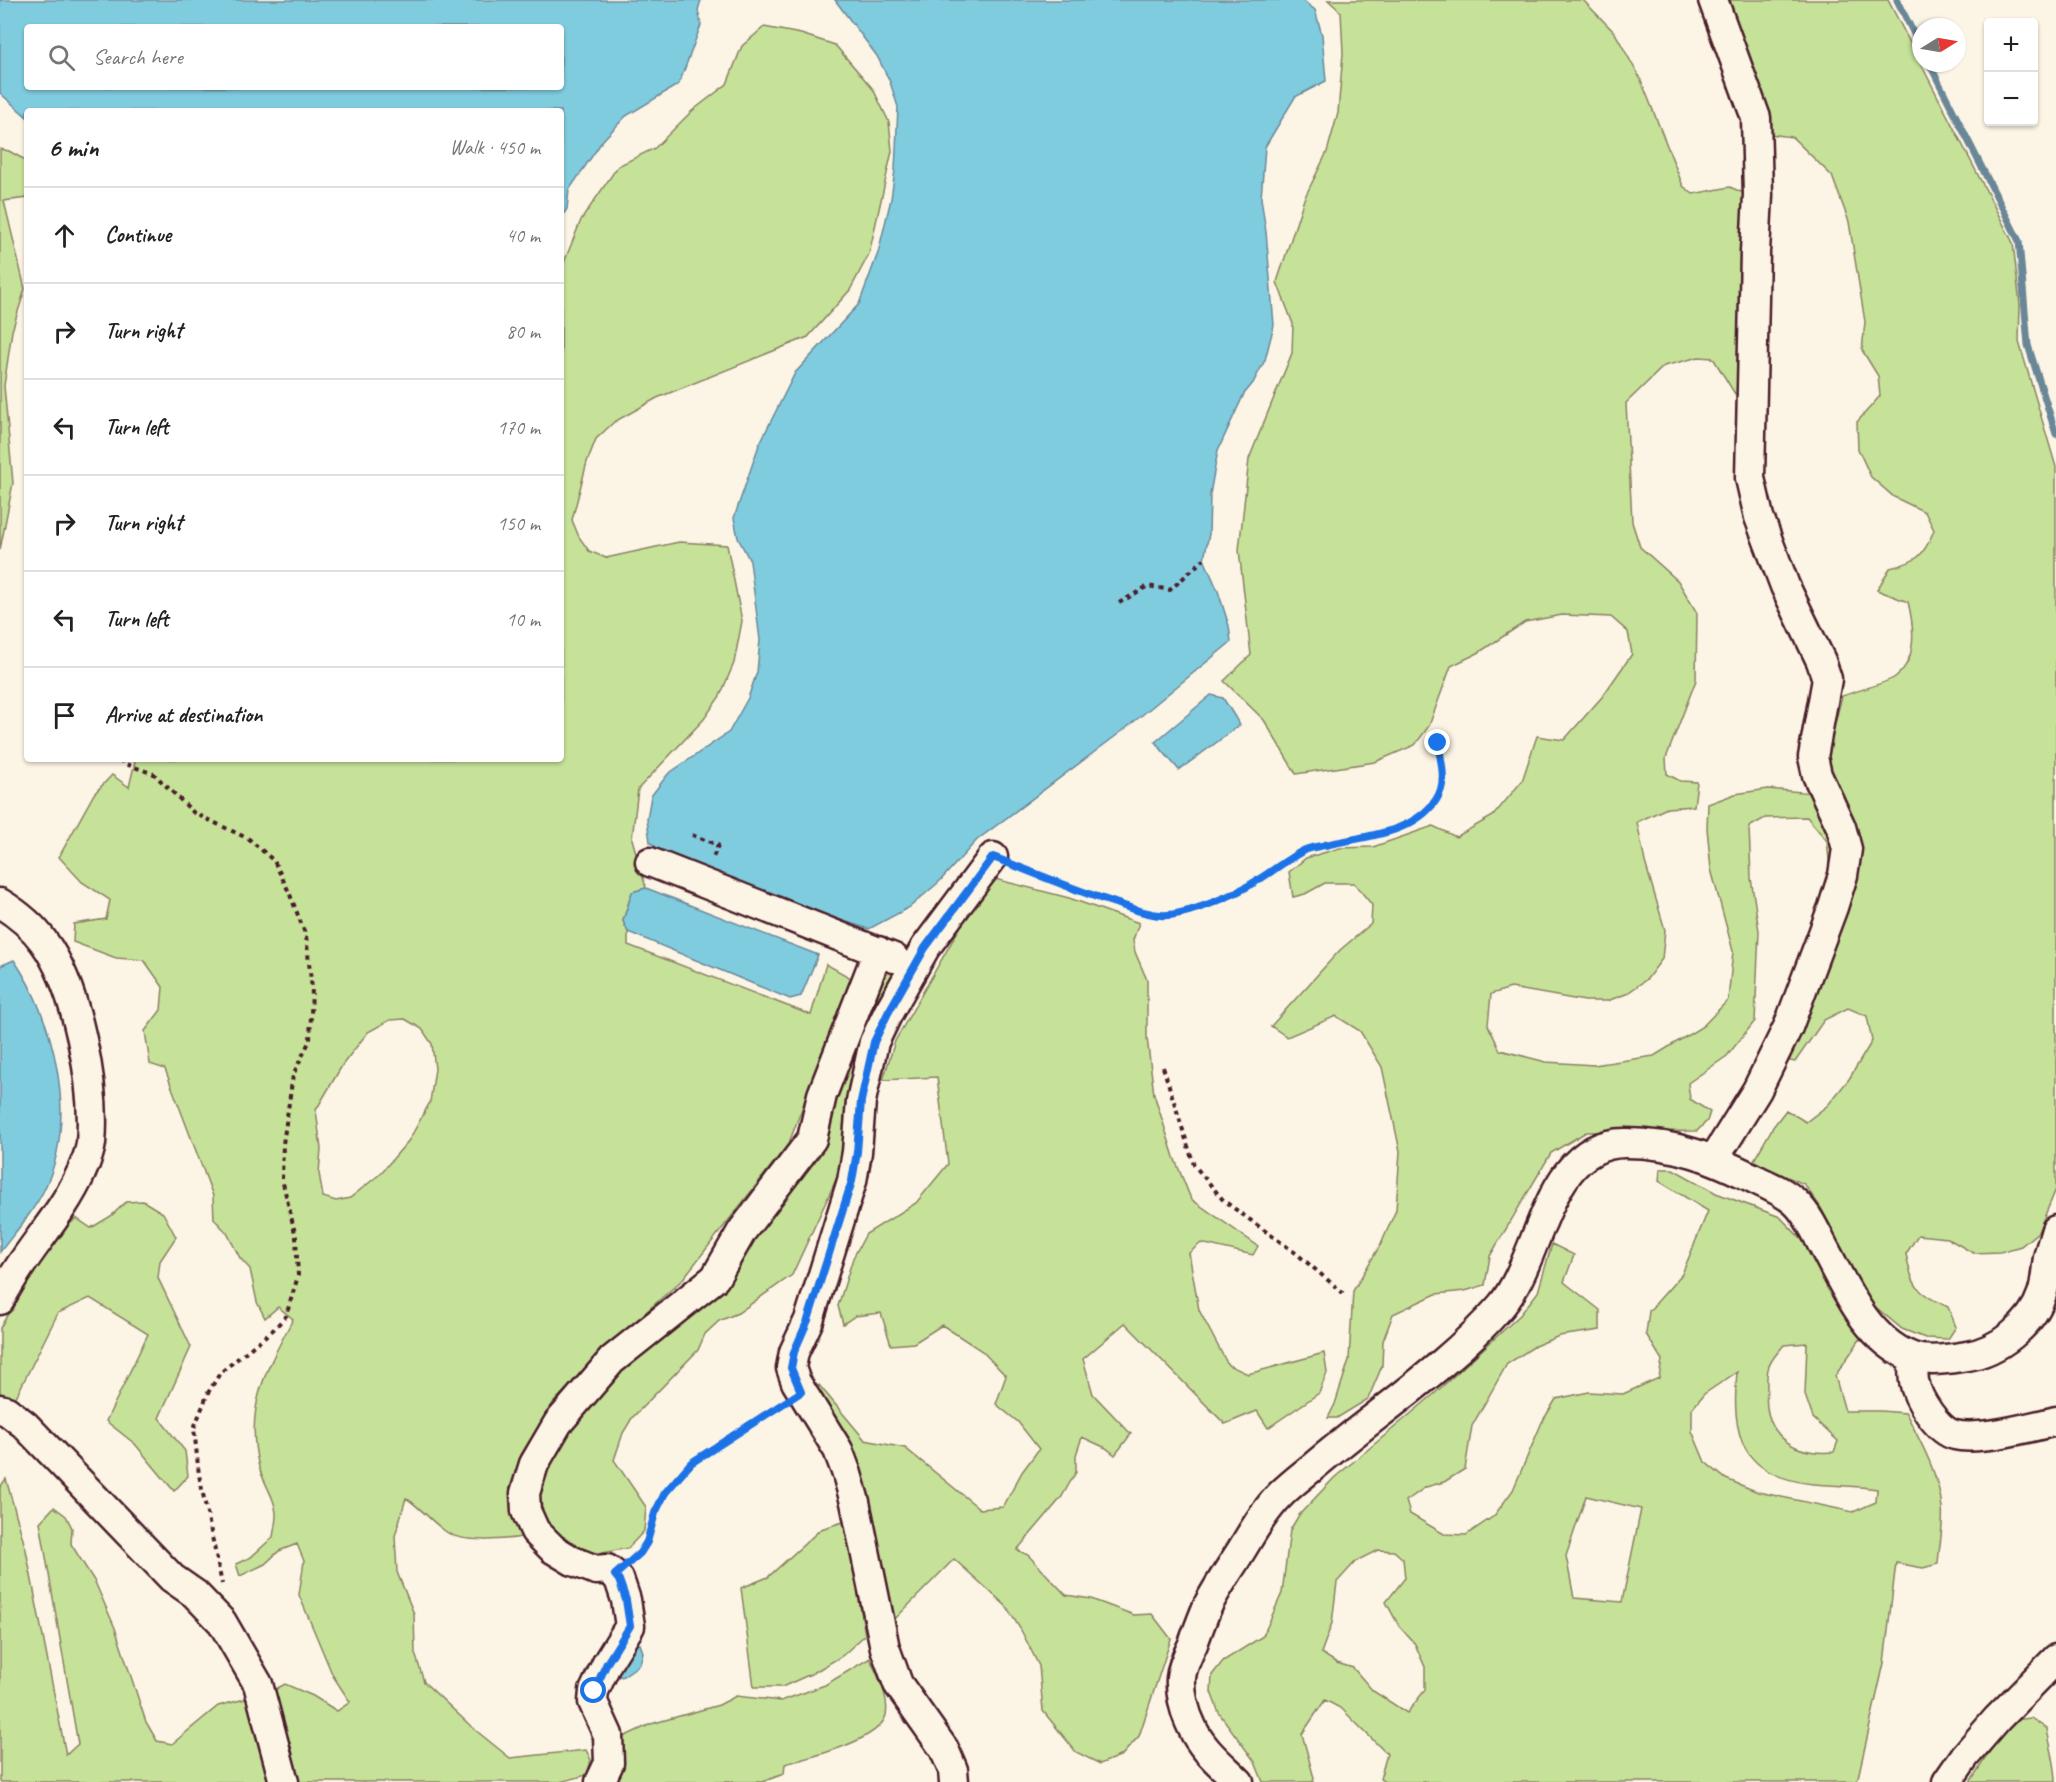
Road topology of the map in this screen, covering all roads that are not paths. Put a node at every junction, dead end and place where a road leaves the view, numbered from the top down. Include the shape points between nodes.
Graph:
1 (1713, 0) edge
2 (993, 857) road end
3 (650, 862) dead end
4 (0, 903) edge
5 (878, 951) junction
6 (915, 966) junction
7 (1714, 1159) junction
8 (2056, 1230) edge
9 (0, 1300) edge
10 (1913, 1358) junction
11 (0, 1408) edge
12 (2056, 1421) edge
13 (2056, 1659) edge
14 (284, 1782) edge
15 (600, 1782) edge
16 (954, 1782) edge
17 (1239, 1782) edge
18 (1947, 1782) edge

1 - 7 street via 1756,118 1758,195 1750,478 1759,517 1785,586 1827,678 1813,757 1847,849 1833,907 1788,1027 1757,1090
2 - 6 street
3 - 5 street
4 - 9 street via 25,919 45,942 58,966 83,1041 92,1110 91,1146 80,1174
5 - 6 street
5 - 15 street via 822,1095 812,1139 742,1231 715,1278 612,1360 558,1423 534,1464 525,1493 526,1511 535,1531 573,1561 596,1570 607,1569 615,1575 626,1600 630,1626 594,1691 593,1702 608,1735 609,1763
6 - 16 street via 874,1042 861,1101 852,1181 791,1368 847,1474 885,1648 898,1684 944,1749
7 - 10 street via 1795,1202 1810,1221 1854,1304 1878,1335
7 - 17 street via 1652,1144 1620,1143 1576,1162 1558,1186 1517,1286 1497,1310 1467,1342 1280,1495 1263,1516 1209,1605 1181,1679 1184,1702 1201,1744
8 - 10 street via 2042,1295 2028,1319 2003,1342 1977,1355
10 - 12 street via 1914,1383 1928,1411 1941,1428 1955,1435 1978,1437
11 - 14 street via 25,1425 172,1578 195,1594 222,1622 258,1684
13 - 18 street via 1997,1719

